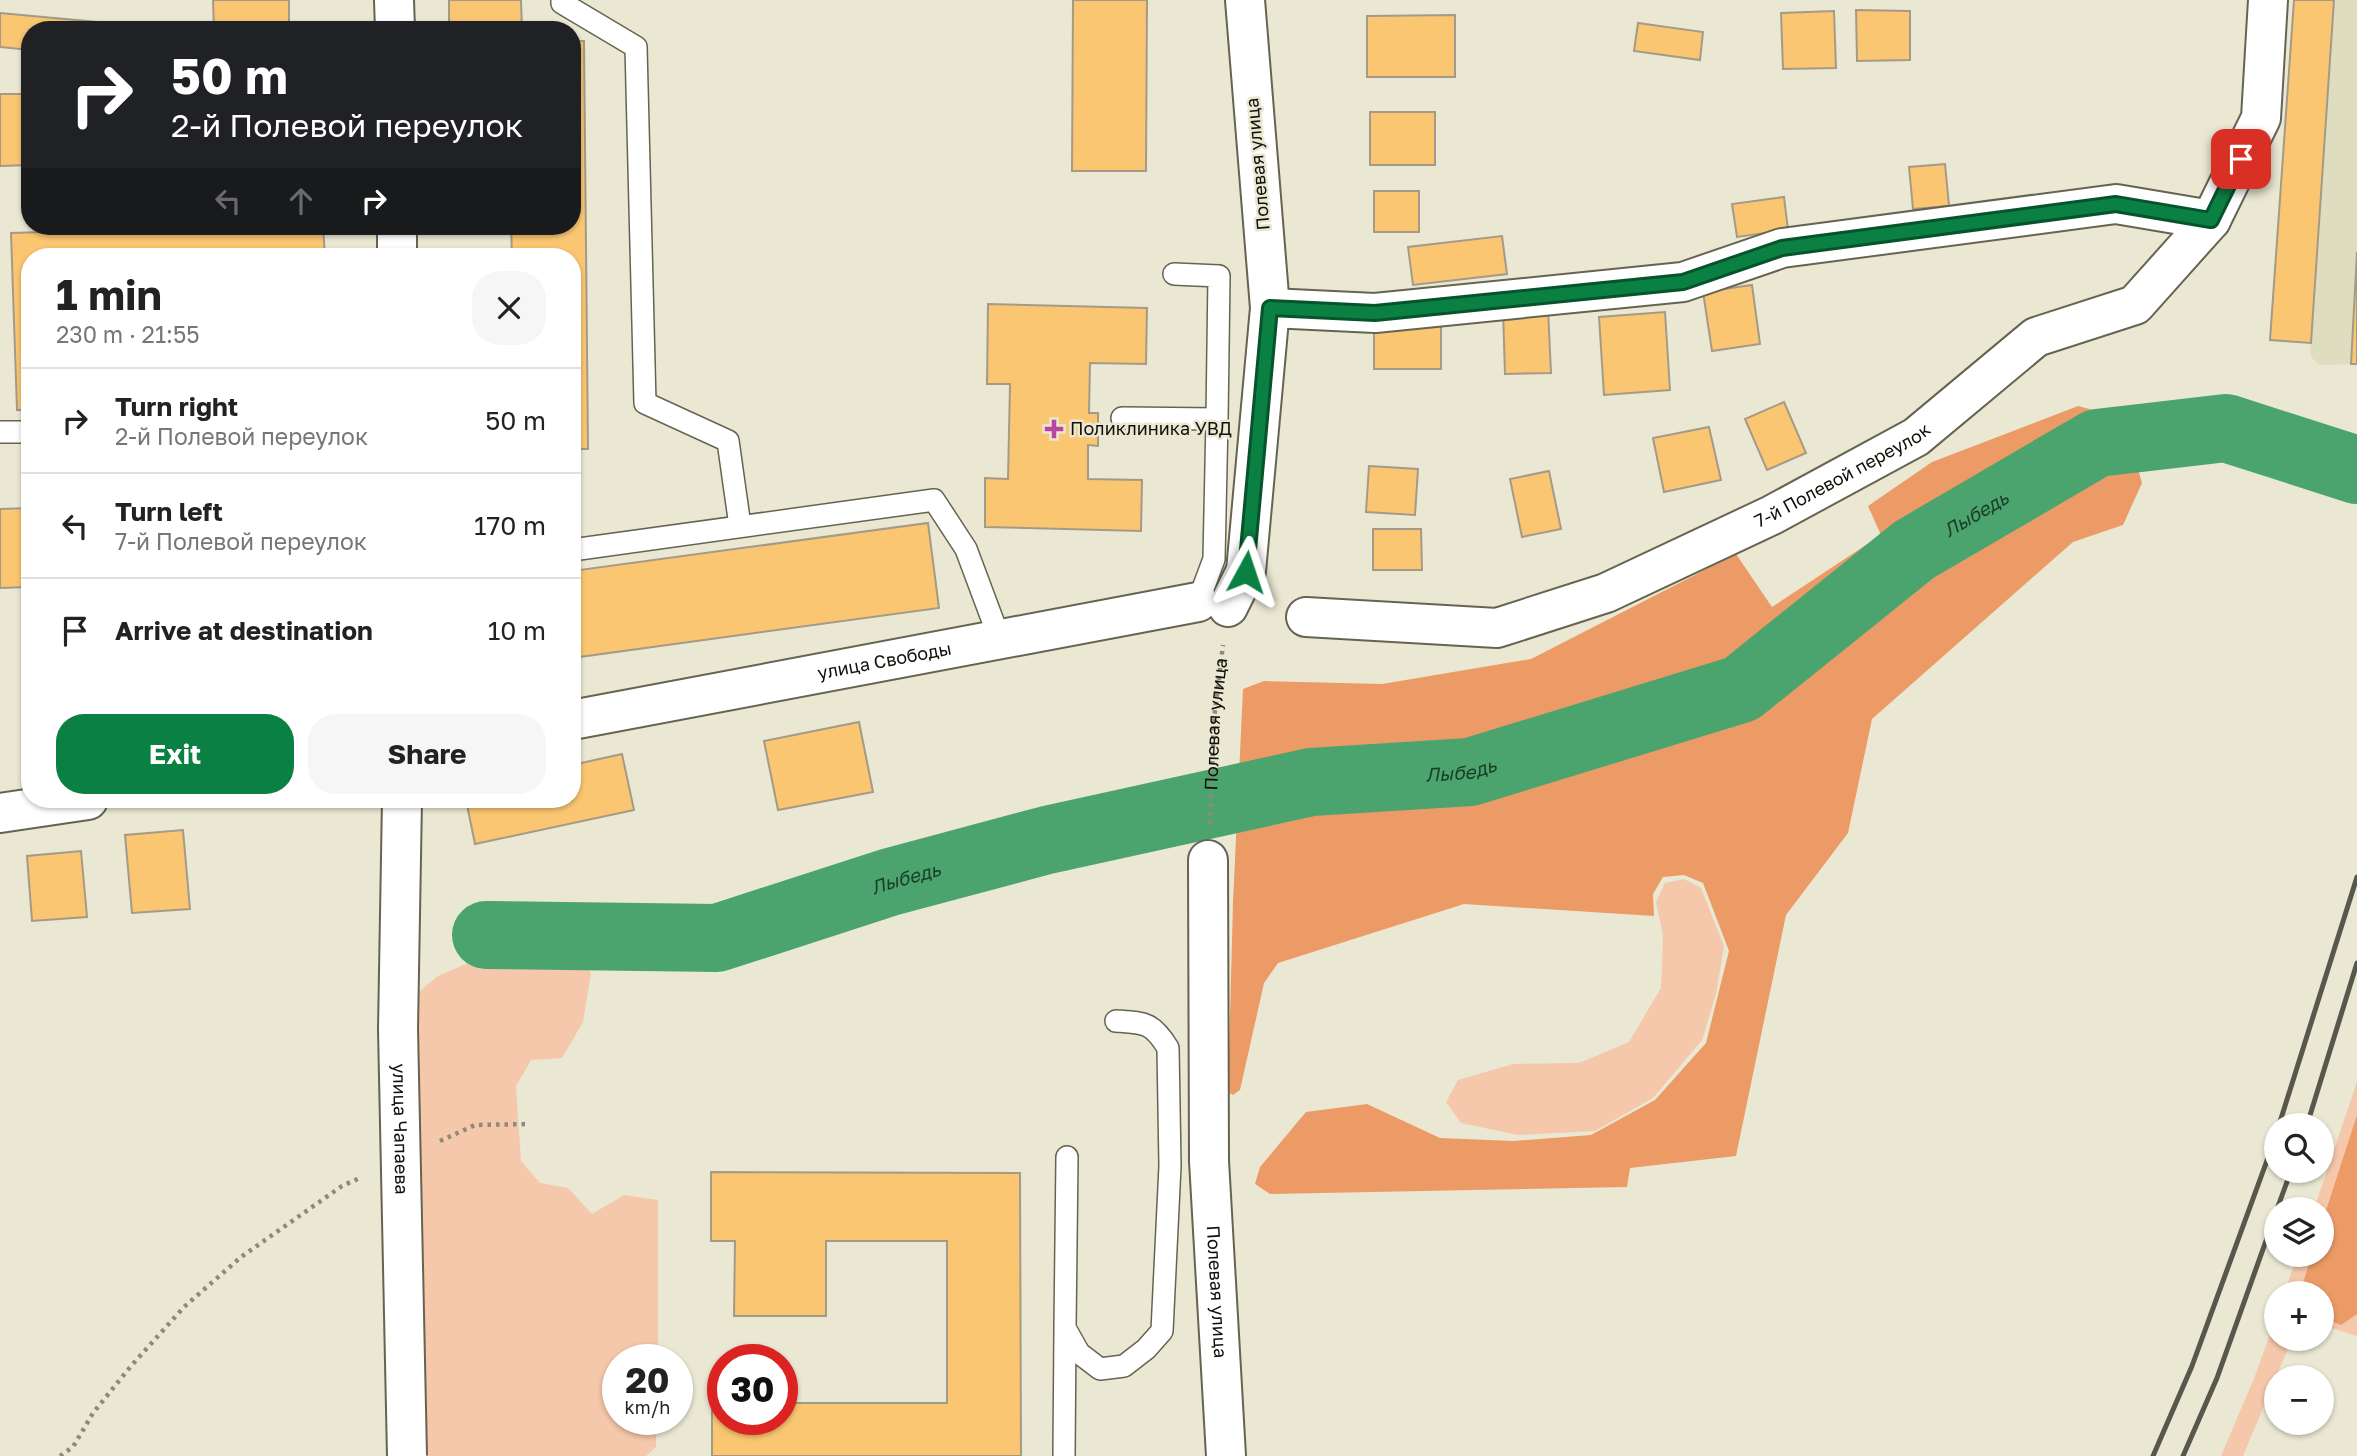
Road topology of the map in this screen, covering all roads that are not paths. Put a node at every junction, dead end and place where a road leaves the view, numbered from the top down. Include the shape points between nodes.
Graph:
1 (394, 0) edge
2 (562, 0) edge
3 (1245, 0) edge
4 (2268, 0) edge
5 (394, 21) edge
6 (2211, 220) junction
7 (1174, 274) dead end
8 (1270, 308) junction
9 (1122, 418) dead end
10 (1217, 419) junction
11 (0, 432) edge
12 (21, 432) edge
13 (740, 526) junction
14 (581, 549) edge
15 (1213, 605) junction
16 (1306, 617) dead end
17 (1000, 640) junction
18 (581, 718) edge
19 (34, 808) edge
20 (402, 808) edge
21 (0, 813) edge
22 (1208, 860) road end
23 (1116, 1021) dead end
24 (1067, 1157) dead end
25 (1065, 1328) junction
26 (407, 1456) edge
27 (1064, 1456) edge
28 (1226, 1456) edge

1 - 5 street
2 - 13 lane via 636,47 645,403 728,441
3 - 8 street, Полевая улица
4 - 6 street, 7-й Полевой переулок via 2261,118
6 - 8 street via 2116,204 1782,248 1683,282 1375,313
6 - 16 street, 7-й Полевой переулок via 2135,305 2036,337 1916,437 1772,515 1606,593 1497,628
7 - 10 lane via 1219,276
8 - 15 street, Полевая улица via 1246,572
9 - 10 lane
10 - 15 lane
11 - 12 lane
13 - 14 lane
13 - 17 lane via 934,500 966,549
15 - 17 street, улица Свободы
17 - 18 street, улица Свободы
19 - 21 street
20 - 26 street, улица Чапаева, bridge via 398,1029
22 - 28 street, Полевая улица via 1209,1161
23 - 25 lane via 1146,1023 1158,1031 1168,1048 1170,1166 1162,1331 1124,1366 1100,1369 1079,1353
24 - 25 lane
25 - 27 lane

